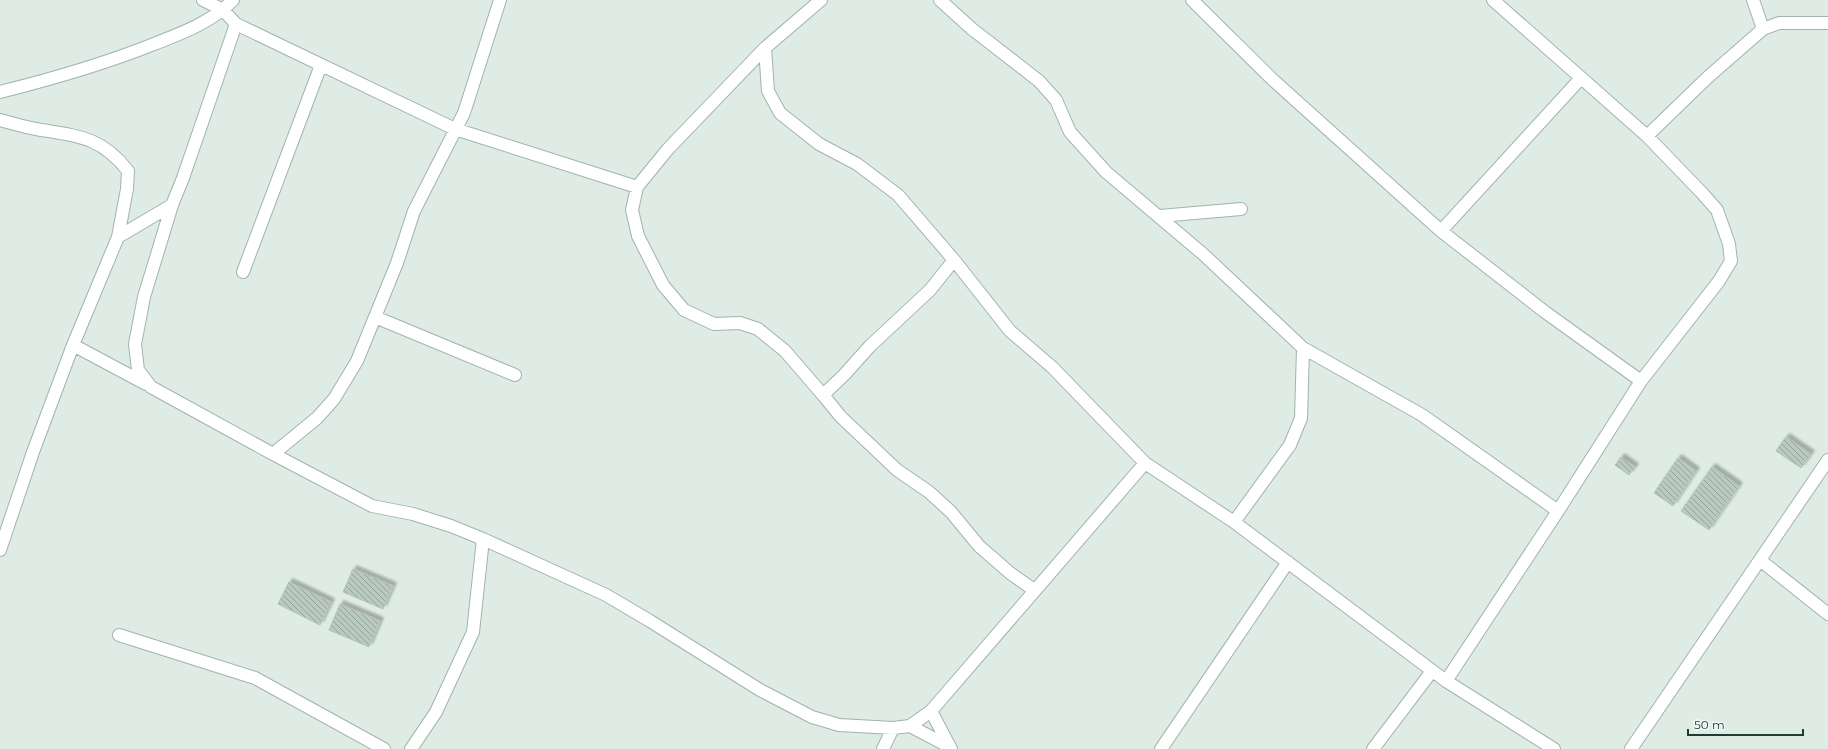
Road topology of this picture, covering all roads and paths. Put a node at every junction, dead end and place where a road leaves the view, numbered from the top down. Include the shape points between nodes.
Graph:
1 (203, 0) edge
2 (233, 0) edge
3 (500, 0) edge
4 (940, 0) edge
5 (1192, 0) edge
6 (1493, 0) edge
7 (1753, 0) edge
8 (818, 1) edge
9 (223, 10) junction
10 (1828, 23) edge
11 (236, 24) junction
12 (1763, 29) junction
13 (764, 48) junction
14 (321, 65) junction
15 (1581, 78) junction
16 (0, 92) edge
17 (0, 120) edge
18 (455, 129) junction
19 (1647, 136) junction
20 (638, 187) junction
21 (172, 205) junction
22 (1241, 208) dead end
23 (1160, 216) junction
24 (1441, 231) junction
25 (118, 237) junction
26 (954, 260) junction
27 (242, 272) dead end
28 (375, 317) junction
29 (73, 345) junction
30 (1303, 348) junction
31 (515, 375) dead end
32 (1641, 381) junction
33 (151, 387) junction
34 (823, 394) junction
35 (273, 454) junction
36 (1828, 460) edge
37 (1145, 463) junction
38 (1558, 511) junction
39 (1234, 522) junction
40 (483, 539) junction
41 (1, 543) edge
42 (1760, 560) junction
43 (1288, 562) junction
44 (1034, 590) junction
45 (1828, 614) edge
46 (119, 635) dead end
47 (1432, 671) junction
48 (1446, 681) junction
49 (931, 711) junction
50 (910, 726) junction
51 (894, 728) junction
52 (951, 748) edge
53 (384, 749) edge
54 (411, 749) edge
55 (883, 749) edge
56 (1161, 749) edge
57 (1373, 749) edge
58 (1554, 749) edge
59 (1631, 749) edge

1 - 9 street
2 - 9 street
3 - 18 street via 464,114
4 - 23 street via 972,29 1039,81 1056,100 1070,132 1106,172
5 - 24 street via 1273,80
6 - 15 street
7 - 12 street
8 - 13 street
9 - 11 street
9 - 16 street via 192,28 121,57 56,78
10 - 12 street via 1779,23
11 - 14 street
11 - 21 street
12 - 19 street via 1708,77
13 - 20 street via 668,149
13 - 26 street via 768,91 780,113 819,144 857,164 898,195
14 - 18 street
14 - 27 street
15 - 19 street
15 - 24 street
17 - 25 street via 92,140 117,156 128,171
18 - 20 street
18 - 28 street via 414,211 397,263
19 - 32 street via 1718,210 1729,244 1731,261 1719,281
20 - 34 street via 632,210 638,236 663,285 684,310 714,324 740,323 758,329 785,351
21 - 25 street
21 - 33 street via 144,297 136,344 138,370
22 - 23 street
23 - 30 street
24 - 32 street via 1545,312
25 - 29 street
26 - 34 street via 930,290
26 - 37 street via 1010,331 1052,367
28 - 31 street
28 - 35 street via 357,361 334,400
29 - 33 street
29 - 41 street
30 - 38 street via 1422,415
30 - 39 street via 1301,418 1290,445
32 - 38 street
33 - 35 street
34 - 44 street via 842,417 897,470 929,492 951,512 978,546
35 - 40 street via 372,506 413,514
36 - 42 street
37 - 39 street
37 - 44 street
38 - 48 street
39 - 43 street
40 - 51 street via 606,595 760,690 812,718 839,725
40 - 54 street via 473,632 436,712
42 - 45 street
42 - 59 street
43 - 47 street
43 - 56 street
44 - 49 street
46 - 53 street via 255,678
47 - 48 street
47 - 57 street
48 - 58 street
49 - 50 street
49 - 52 street
50 - 51 street
50 - 52 street
51 - 55 street

